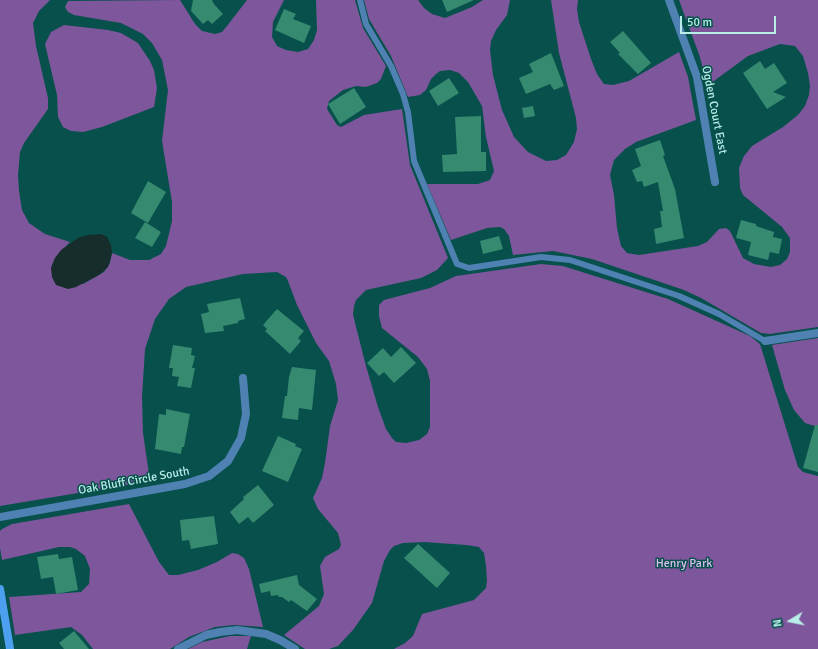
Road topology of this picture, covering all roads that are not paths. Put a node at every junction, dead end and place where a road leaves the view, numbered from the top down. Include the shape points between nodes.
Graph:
1 (360, 0) edge
2 (669, 0) edge
3 (715, 182) dead end
4 (818, 333) edge
5 (765, 341) joint
6 (243, 378) dead end
7 (0, 517) edge
8 (0, 589) edge
9 (10, 649) edge
10 (178, 649) edge
11 (295, 649) edge

1 - 5 lane via 366,24 391,66 403,94 408,112 414,161 457,264 469,268 541,258 570,260 679,296 719,314
2 - 3 street, Ogden Court East via 696,77
4 - 5 street
6 - 7 street, Oak Bluff Circle South via 246,414 242,438 228,461 209,476 184,484
8 - 9 street
10 - 11 street via 206,635 237,630 266,634

